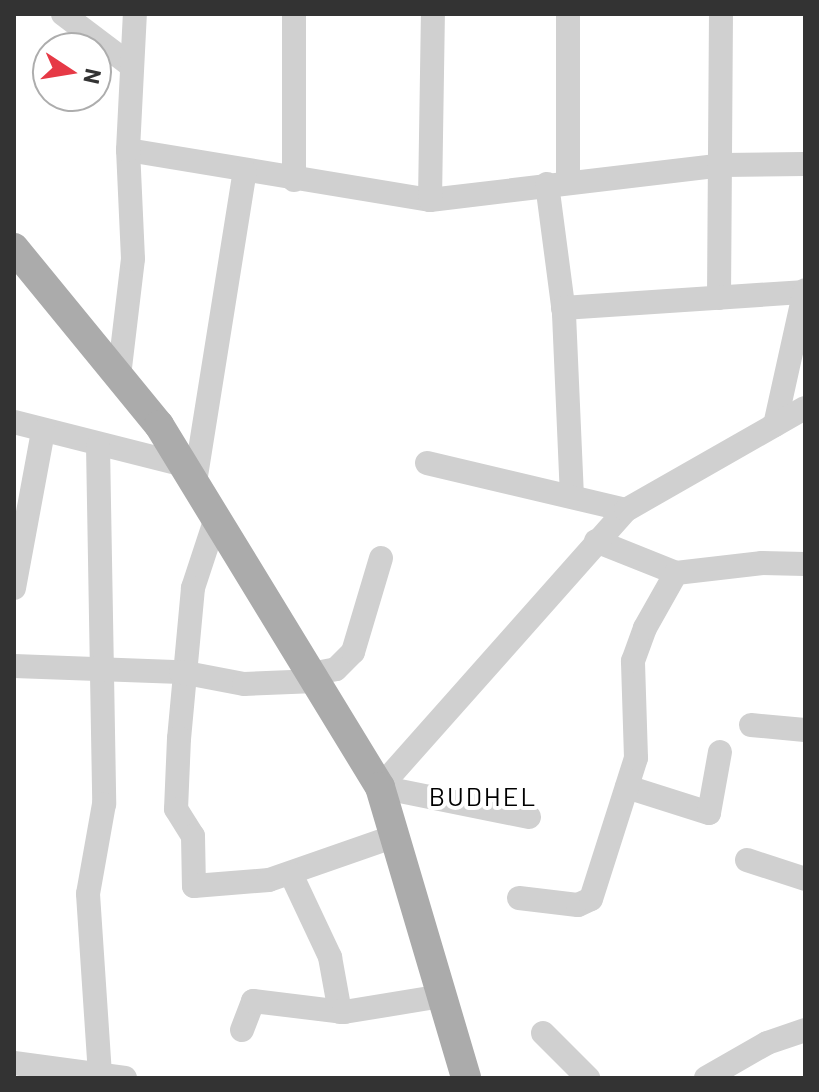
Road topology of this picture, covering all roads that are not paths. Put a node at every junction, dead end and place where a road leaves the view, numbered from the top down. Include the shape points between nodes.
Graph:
1 (63, 14) edge
2 (135, 14) edge
3 (294, 14) edge
4 (433, 14) edge
5 (568, 14) edge
6 (721, 14) edge
7 (129, 64) junction
8 (128, 150) junction
9 (805, 164) edge
10 (723, 165) junction
11 (245, 171) junction
12 (294, 180) junction
13 (557, 183) junction
14 (430, 200) junction
15 (14, 248) edge
16 (805, 291) edge
17 (719, 298) junction
18 (563, 308) junction
19 (119, 376) junction
20 (805, 408) edge
21 (14, 422) edge
22 (775, 425) junction
23 (43, 431) junction
24 (98, 445) junction
25 (427, 463) dead end
26 (189, 474) junction
27 (572, 495) junction
28 (626, 510) junction
29 (216, 518) junction
30 (20, 523) edge
31 (596, 541) junction
32 (381, 558) dead end
33 (805, 564) edge
34 (676, 573) junction
35 (14, 588) edge
36 (14, 666) edge
37 (101, 671) junction
38 (187, 674) junction
39 (314, 678) junction
40 (751, 725) dead end
41 (805, 730) edge
42 (720, 752) dead end
43 (380, 787) junction
44 (627, 787) junction
45 (529, 817) dead end
46 (395, 836) junction
47 (747, 860) dead end
48 (291, 874) junction
49 (805, 879) edge
50 (519, 898) dead end
51 (442, 996) junction
52 (340, 1012) junction
53 (242, 1030) dead end
54 (805, 1030) edge
55 (543, 1033) dead end
56 (14, 1063) edge
57 (100, 1075) junction
58 (125, 1078) edge
59 (466, 1078) edge
60 (588, 1078) edge
61 (706, 1078) edge

1 - 7 street
2 - 7 street
3 - 12 street
4 - 14 street
5 - 13 street
6 - 10 street
7 - 8 street
8 - 11 street
8 - 19 street via 133,259
9 - 10 street
10 - 13 street
10 - 17 street
11 - 12 street
11 - 26 street
12 - 14 street
13 - 14 street
13 - 18 street
15 - 19 main road
16 - 17 street
16 - 22 street
17 - 18 street
18 - 27 street
19 - 26 main road
20 - 22 street
21 - 23 street
22 - 28 street
23 - 24 street
23 - 30 street
24 - 26 street
24 - 37 street
25 - 27 street
26 - 29 main road
27 - 28 street
28 - 31 street
29 - 38 street via 193,588
29 - 39 main road
30 - 35 street
31 - 34 street
31 - 43 street
32 - 39 street via 353,652 336,669
33 - 34 street
34 - 44 street via 633,661 636,758
36 - 37 street
37 - 38 street
37 - 57 street via 104,804 88,894
38 - 39 street via 230,683
38 - 48 street via 176,809 191,829 194,886
39 - 43 main road
40 - 41 street
42 - 44 street via 709,813
43 - 45 street
43 - 46 main road
44 - 50 street via 591,899 578,905
46 - 48 street
46 - 51 main road
47 - 49 street
48 - 52 street via 330,957
51 - 52 street
51 - 59 main road
52 - 53 street via 253,1001
54 - 61 street via 767,1043
55 - 60 street
56 - 57 street
57 - 58 street

